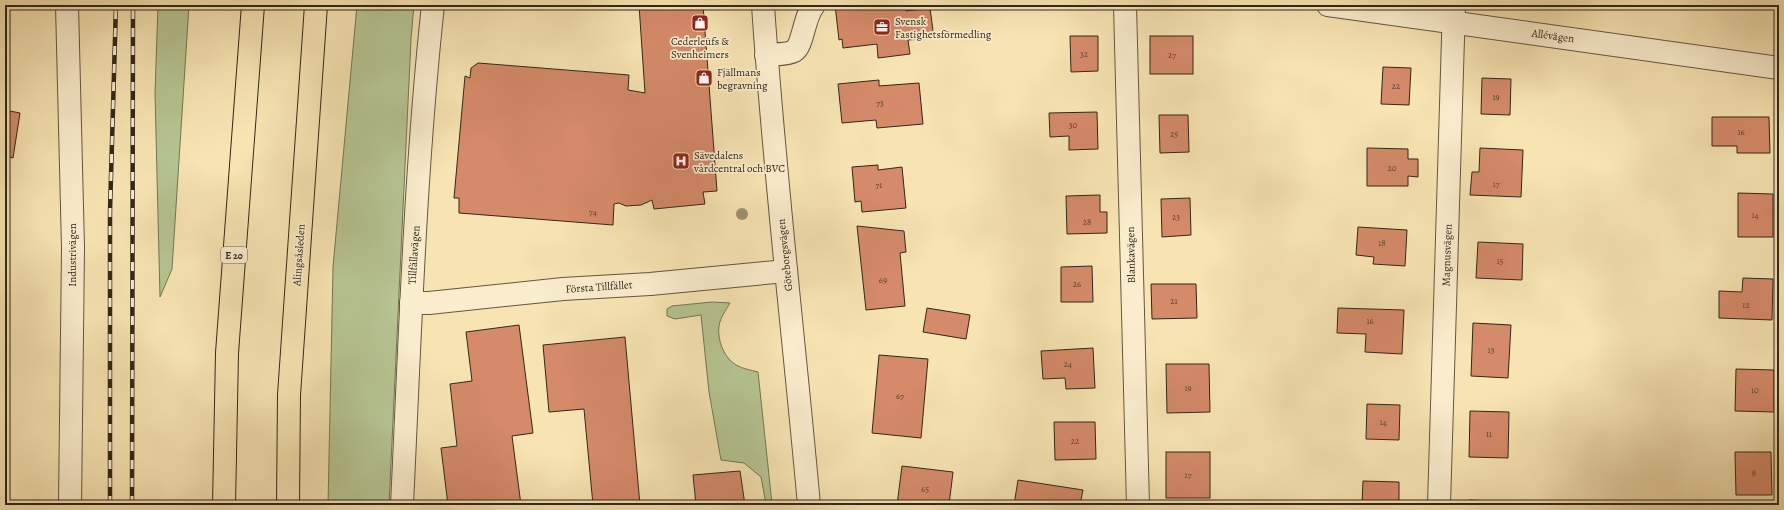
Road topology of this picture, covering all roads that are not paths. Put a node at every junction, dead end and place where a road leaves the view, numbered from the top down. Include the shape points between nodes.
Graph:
1 (67, 5) edge
2 (253, 5) edge
3 (316, 5) edge
4 (433, 5) edge
5 (762, 5) edge
6 (814, 5) edge
7 (1125, 5) edge
8 (1328, 5) edge
9 (1454, 14) edge
10 (766, 55) junction
11 (1779, 68) edge
12 (786, 271) junction
13 (411, 303) junction
14 (70, 505) edge
15 (224, 505) edge
16 (288, 505) edge
17 (402, 505) edge
18 (809, 505) edge
19 (1138, 505) edge
20 (1439, 505) edge

1 - 14 street, Industrivägen via 73,248
2 - 15 highway, E 20 via 227,353
3 - 16 highway, Alingsåsleden via 289,394
4 - 13 street, Tillfällavägen
5 - 10 street, Göteborgsvägen
6 - 10 street via 805,21 800,45 794,51
7 - 19 street, Blankavägen
8 - 9 street, Allévägen
9 - 11 street, Allévägen
9 - 20 street, Magnusvägen
10 - 12 street, Göteborgsvägen
12 - 13 street, Första Tillfället
12 - 18 street, Göteborgsvägen
13 - 17 street, Tillfällavägen

